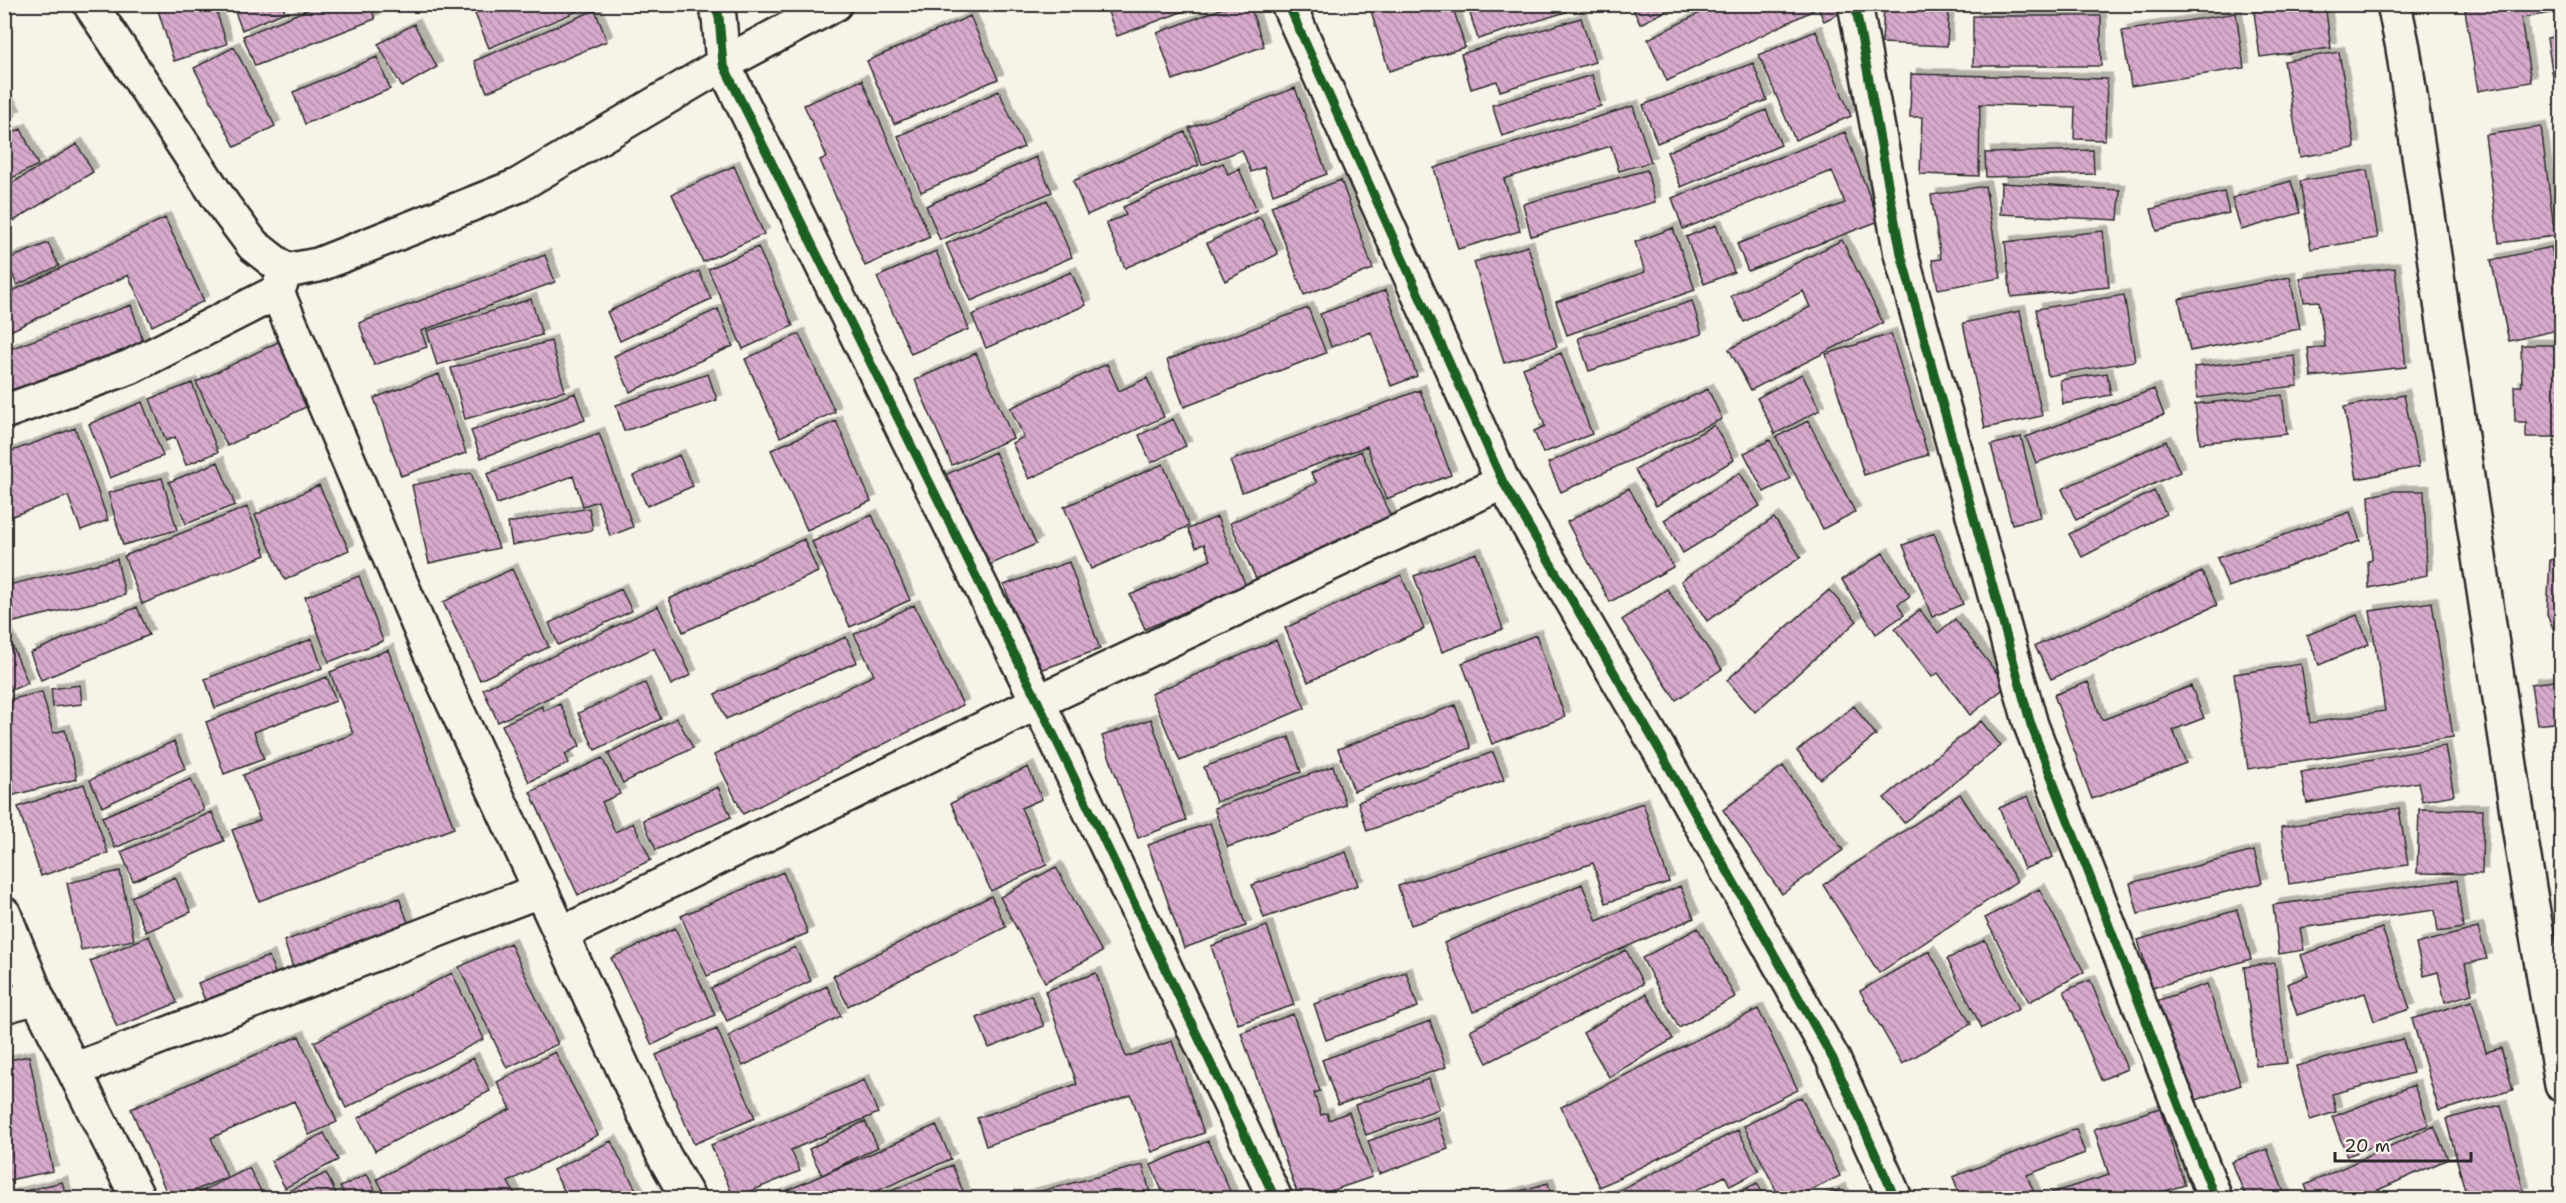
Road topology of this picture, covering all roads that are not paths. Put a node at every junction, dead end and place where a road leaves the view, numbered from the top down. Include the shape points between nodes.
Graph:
1 (90, 4) edge
2 (715, 4) edge
3 (835, 4) edge
4 (1288, 4) edge
5 (1855, 4) edge
6 (2394, 4) edge
7 (723, 64) junction
8 (281, 282) junction
9 (4, 412) edge
10 (1503, 482) junction
11 (1038, 702) junction
12 (541, 890) junction
13 (4, 914) edge
14 (561, 934) junction
15 (37, 997) junction
16 (4, 1006) edge
17 (74, 1070) junction
18 (2562, 1085) edge
19 (138, 1198) edge
20 (688, 1198) edge
21 (1275, 1198) edge
22 (1895, 1198) edge
23 (2216, 1198) edge

1 - 8 street via 224,206
2 - 7 street
3 - 7 street
4 - 10 street
5 - 23 street via 1901,254 2031,724
6 - 18 street
7 - 8 street via 517,186
7 - 11 street
8 - 9 street via 130,367
8 - 12 street via 430,652
10 - 11 street
10 - 22 street via 1833,1059
11 - 14 street
11 - 21 street
12 - 14 street
12 - 17 street
13 - 15 street
14 - 20 street via 664,1156
15 - 16 street
15 - 17 street
17 - 19 street

